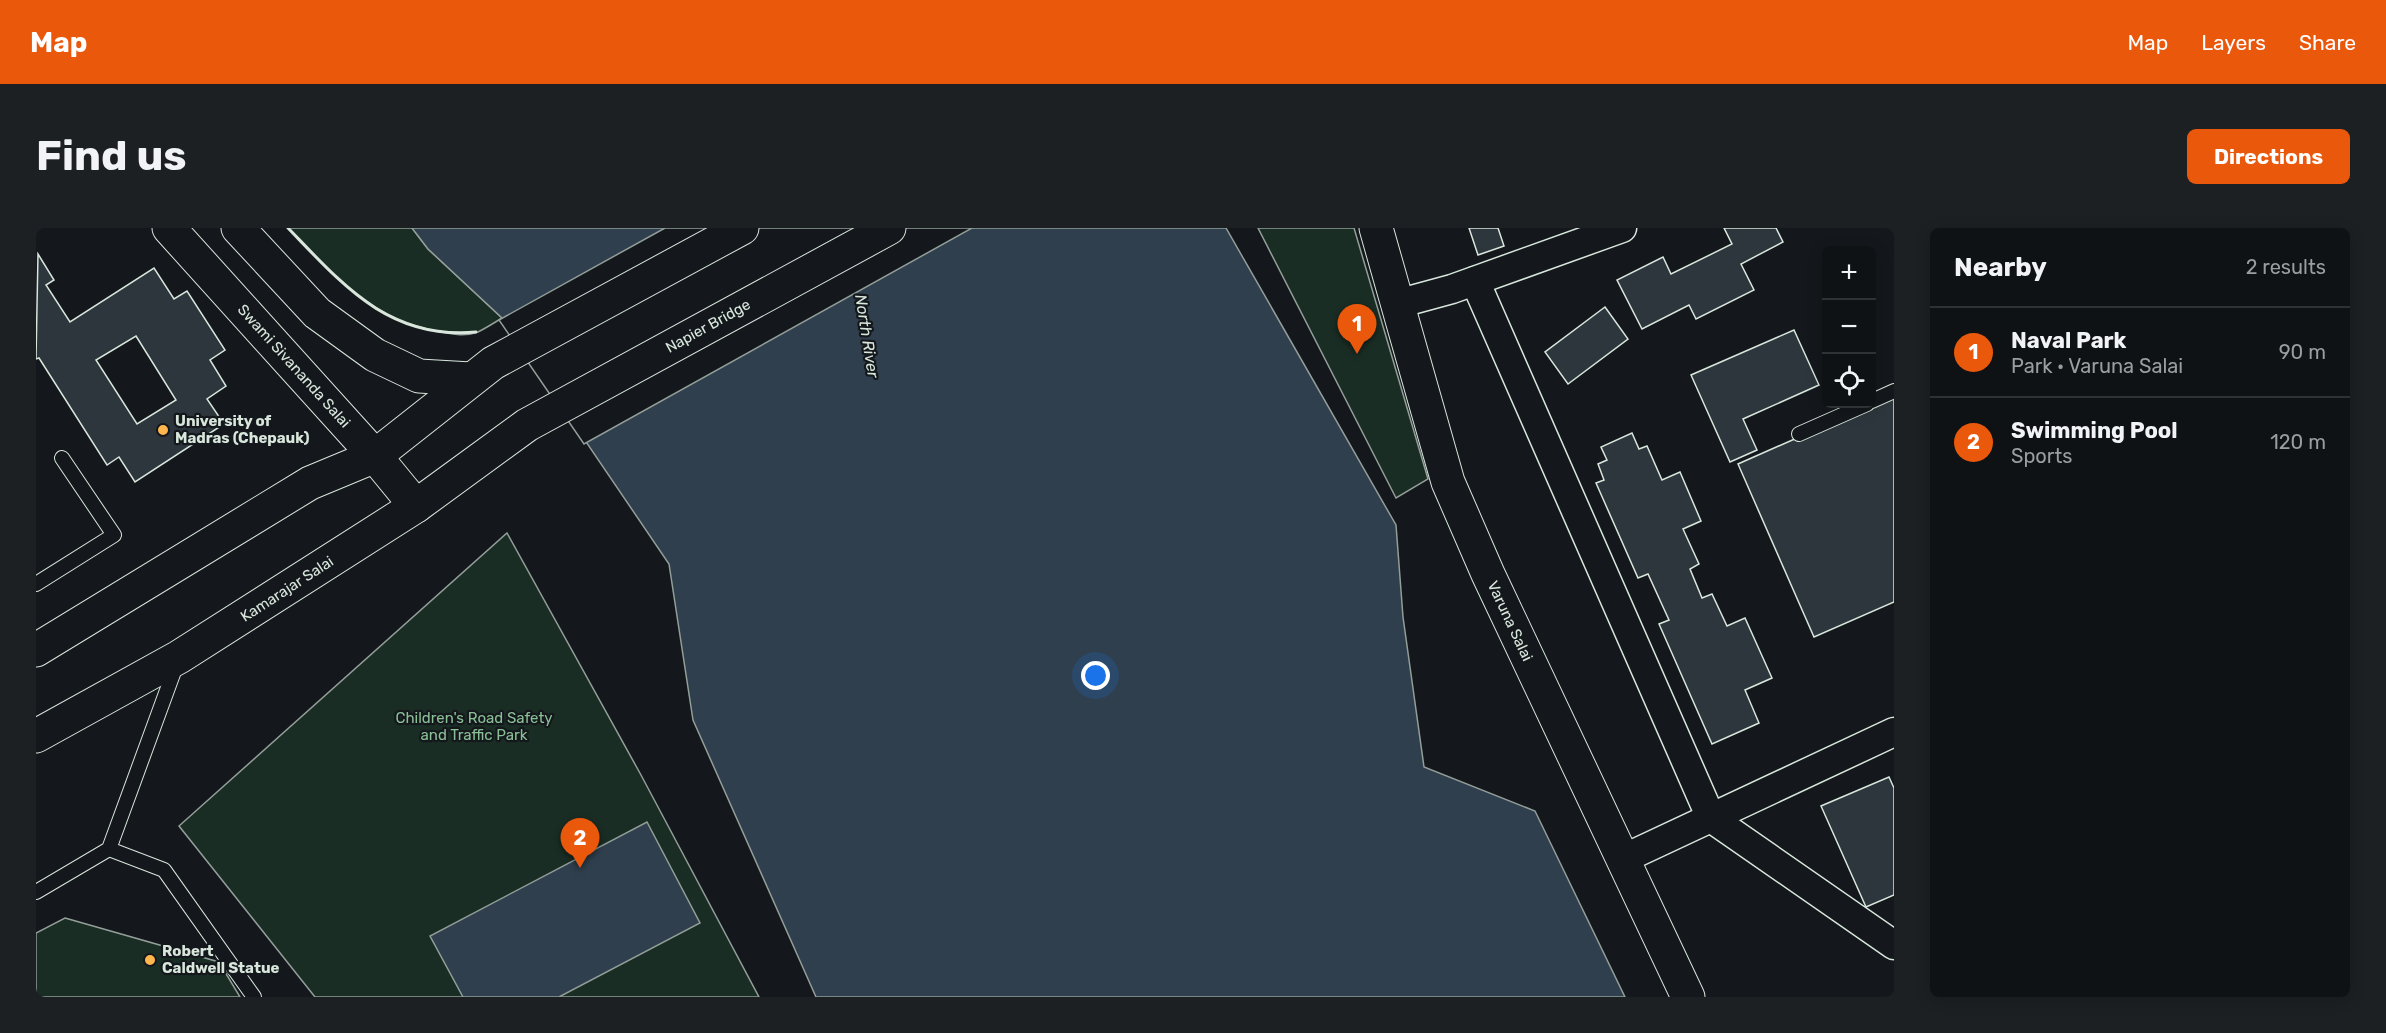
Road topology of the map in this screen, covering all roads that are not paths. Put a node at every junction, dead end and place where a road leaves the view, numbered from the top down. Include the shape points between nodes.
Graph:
1 (169, 228) edge
2 (238, 228) edge
3 (742, 228) edge
4 (889, 228) edge
5 (1376, 228) edge
6 (1622, 228) edge
7 (1475, 281) junction
8 (1397, 304) junction
9 (482, 371) junction
10 (1894, 391) edge
11 (1876, 400) edge
12 (1858, 408) edge
13 (527, 425) joint
14 (1799, 434) dead end
15 (375, 456) junction
16 (62, 458) dead end
17 (416, 506) junction
18 (36, 584) edge
19 (36, 650) edge
20 (179, 657) junction
21 (1894, 732) edge
22 (36, 736) edge
23 (1711, 818) junction
24 (110, 849) junction
25 (1623, 859) junction
26 (36, 892) edge
27 (1894, 944) edge
28 (254, 997) edge
29 (1688, 997) edge

1 - 15 main road, Swami Sivananda Salai
2 - 9 main road via 317,313 375,355 418,376
3 - 9 main road
4 - 13 main road, Napier Bridge
5 - 8 main road, Varuna Salai
6 - 7 street
7 - 8 street
7 - 23 street
8 - 25 main road, Varuna Salai via 1448,482
9 - 15 main road
10 - 11 lane
12 - 14 lane
13 - 17 main road, Kamarajar Salai
15 - 17 main road, Swami Sivananda Salai
15 - 19 main road via 310,483
16 - 18 lane via 114,535
17 - 20 main road, Kamarajar Salai
20 - 22 main road, Kamarajar Salai
20 - 24 lane
21 - 23 street
23 - 25 street
23 - 27 street
24 - 26 lane
24 - 28 lane via 164,870
25 - 29 main road, Varuna Salai

